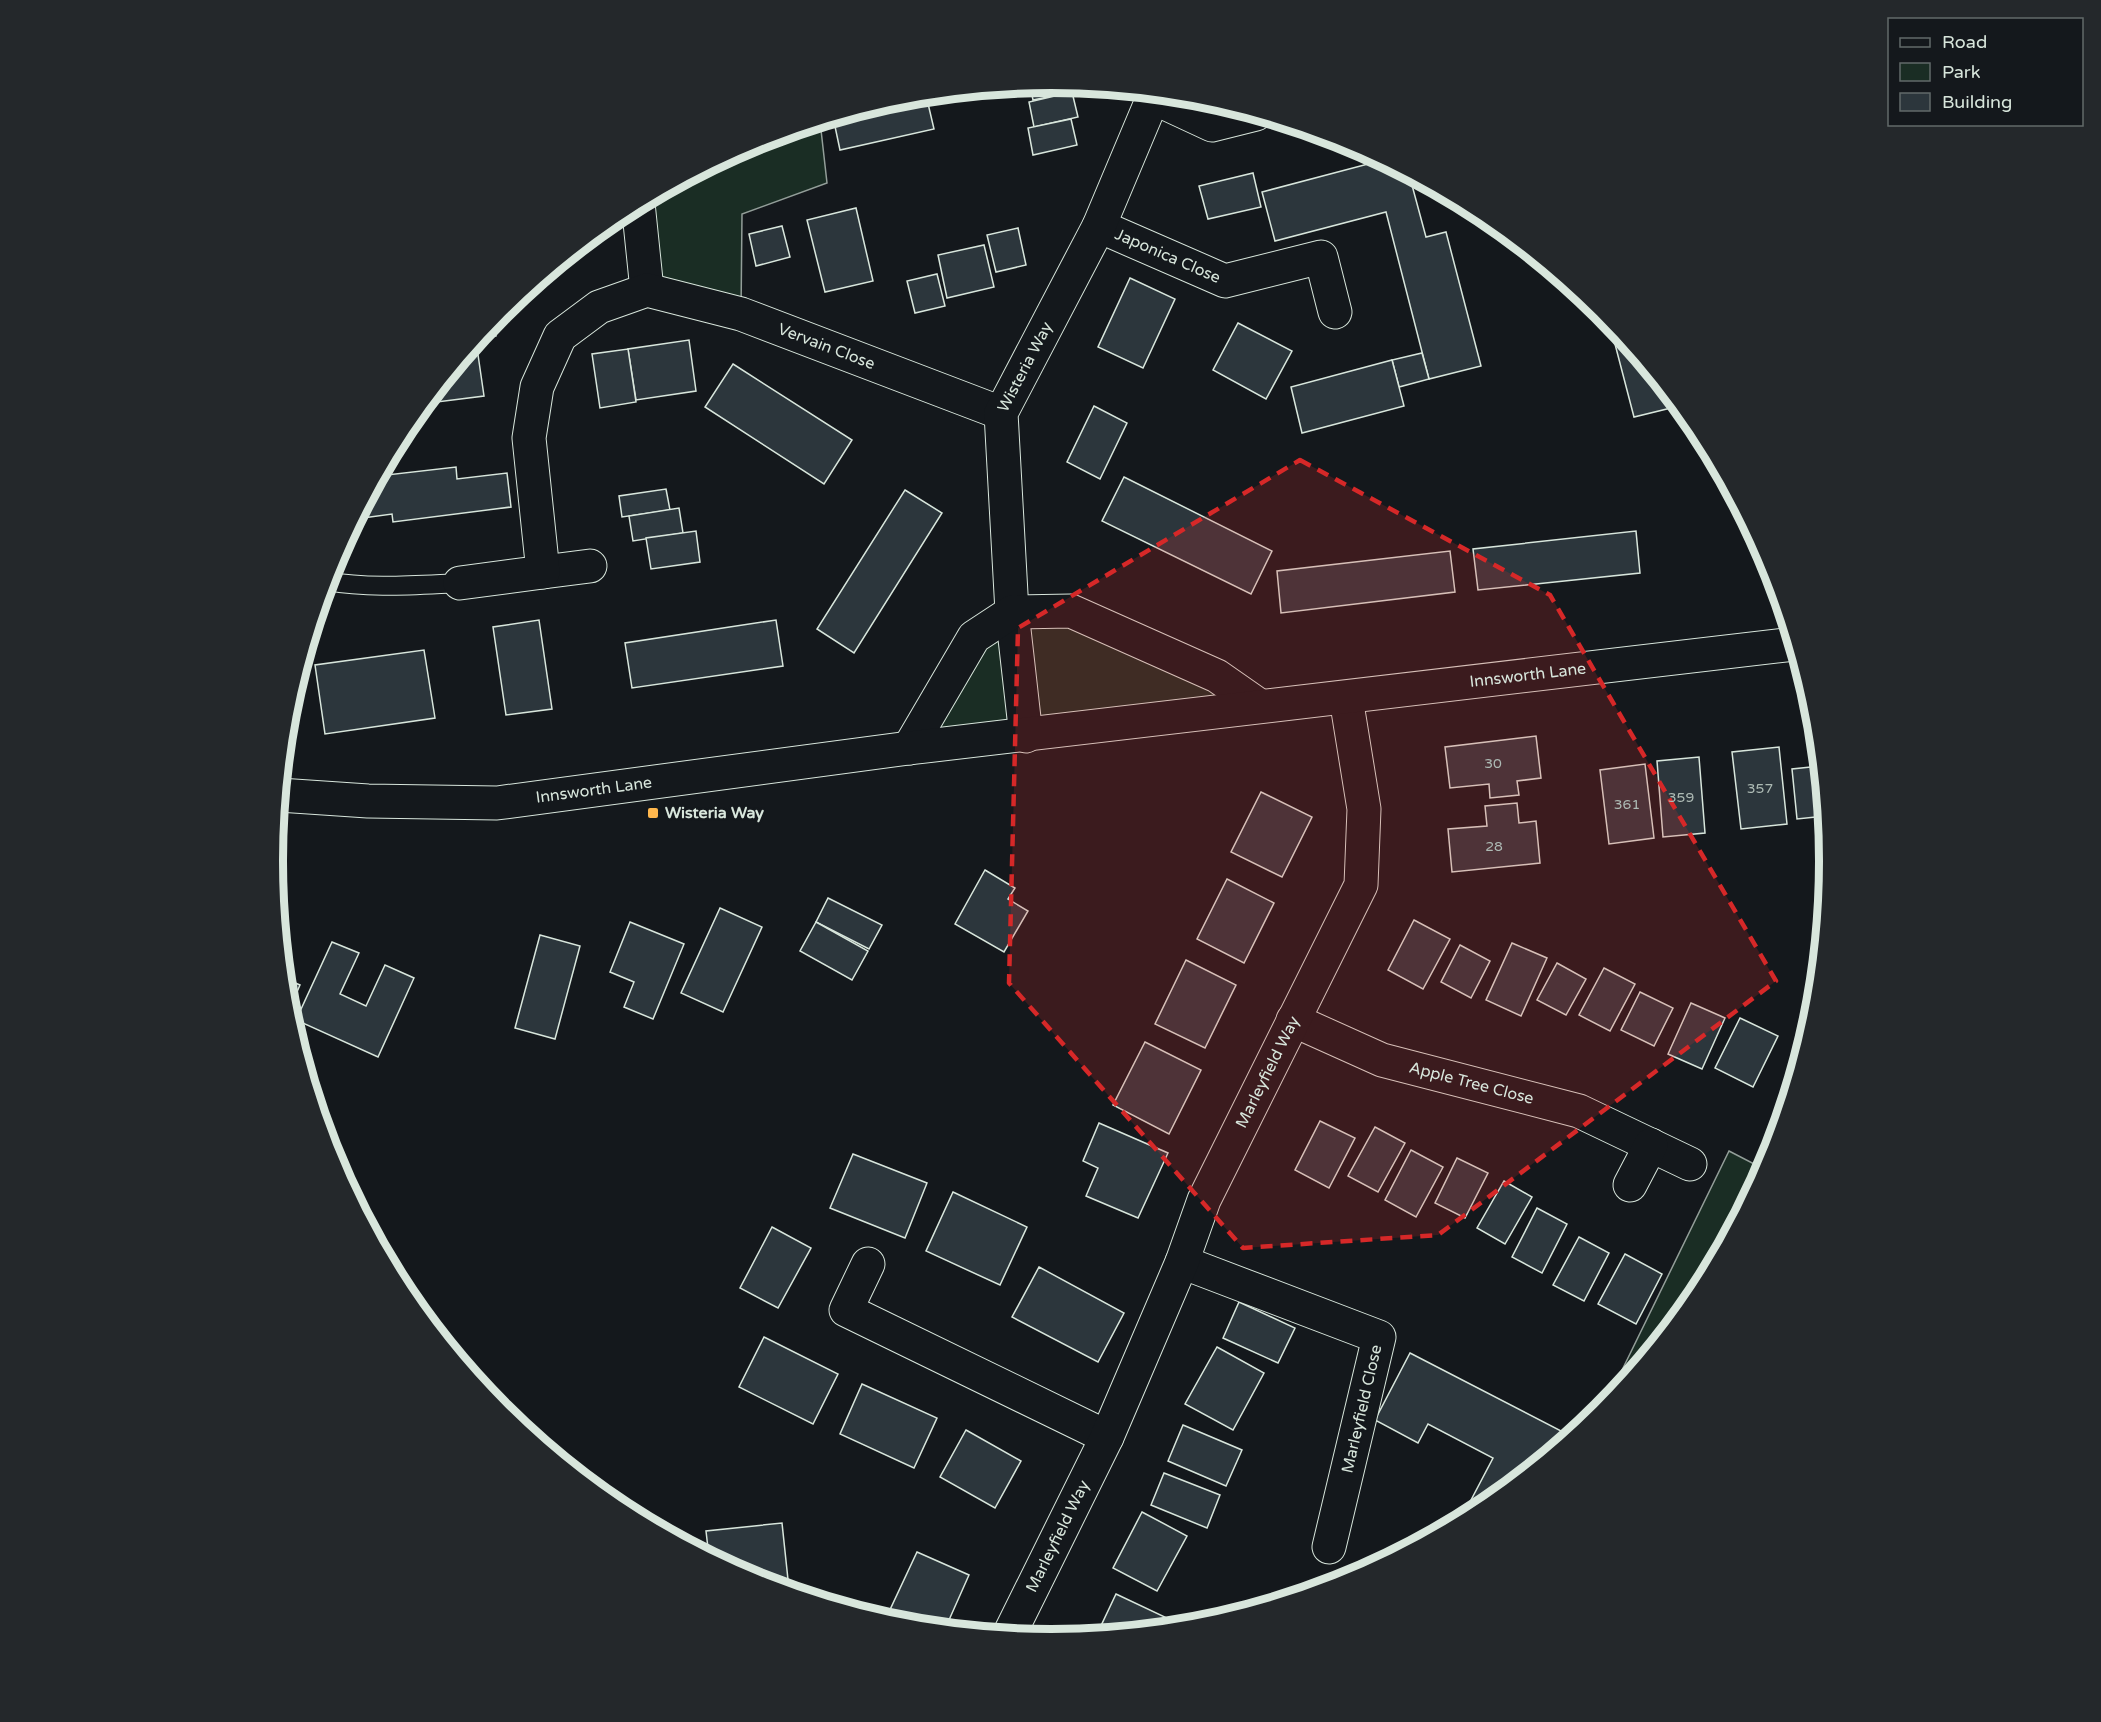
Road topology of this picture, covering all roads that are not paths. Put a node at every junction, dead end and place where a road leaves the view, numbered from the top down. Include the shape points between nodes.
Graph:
1 (1153, 100) edge
2 (1168, 103) edge
3 (1242, 117) edge
4 (639, 213) edge
5 (1100, 226) junction
6 (646, 290) junction
7 (1335, 312) dead end
8 (1001, 412) junction
9 (590, 566) dead end
10 (543, 572) junction
11 (335, 583) edge
12 (460, 583) joint
13 (1012, 612) junction
14 (1786, 641) edge
15 (1346, 698) junction
16 (1260, 706) junction
17 (1026, 736) junction
18 (909, 748) junction
19 (286, 795) edge
20 (1293, 1020) junction
21 (1651, 1145) junction
22 (1690, 1164) dead end
23 (1630, 1185) dead end
24 (1182, 1262) junction
25 (868, 1264) dead end
26 (1107, 1437) junction
27 (1329, 1547) dead end
28 (1013, 1628) edge

1 - 5 street, Wisteria Way
2 - 3 street via 1212,125
4 - 6 street
5 - 7 street, Japonica Close via 1225,281 1321,257
5 - 8 street, Wisteria Way
6 - 8 street, Vervain Close via 741,314
6 - 10 street via 599,307 560,336 537,387 529,438
8 - 13 street, Wisteria Way
9 - 10 street
10 - 12 street
11 - 12 lane via 386,586
13 - 16 street via 1071,611 1217,675
13 - 17 street, Wisteria Way
13 - 18 street via 974,637
14 - 15 street, Innsworth Lane
15 - 16 street, Innsworth Lane
15 - 20 street, Marleyfield Way via 1364,809 1361,885
16 - 17 street, Innsworth Lane
17 - 18 street, Innsworth Lane
18 - 19 street, Innsworth Lane via 497,803
20 - 21 street, Apple Tree Close via 1382,1060 1579,1111
20 - 24 street, Marleyfield Way via 1204,1200
21 - 22 street, Apple Tree Close
21 - 23 street
24 - 26 street, Marleyfield Way
24 - 27 street, Marleyfield Close via 1379,1337
25 - 26 street via 846,1310
26 - 28 street, Marleyfield Way

